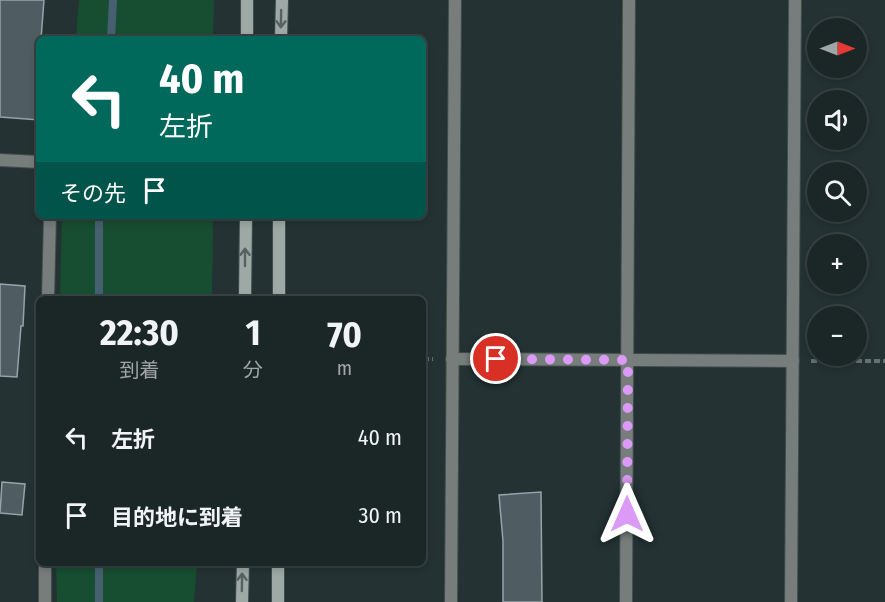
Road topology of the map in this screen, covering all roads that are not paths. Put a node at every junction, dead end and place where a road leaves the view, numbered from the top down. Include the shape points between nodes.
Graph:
1 (247, 0) edge
2 (282, 0) edge
3 (455, 0) edge
4 (629, 0) edge
5 (795, 0) edge
6 (247, 36) edge
7 (281, 36) edge
8 (0, 160) edge
9 (36, 162) edge
10 (50, 219) edge
11 (246, 219) edge
12 (279, 219) edge
13 (48, 296) edge
14 (245, 296) edge
15 (279, 296) edge
16 (452, 359) junction
17 (628, 360) junction
18 (793, 361) junction
19 (45, 566) edge
20 (243, 566) edge
21 (278, 566) edge
22 (45, 602) edge
23 (242, 602) edge
24 (278, 602) edge
25 (451, 602) edge
26 (626, 602) edge
27 (791, 602) edge

1 - 6 street
2 -> 7 street
3 - 16 street
4 - 17 street
5 - 18 street
8 - 9 street
10 - 13 street
14 -> 11 street
12 - 15 street
16 - 17 street
16 - 25 street
17 - 18 street
17 - 26 street
18 - 27 street
19 - 22 street
23 -> 20 street
21 - 24 street

